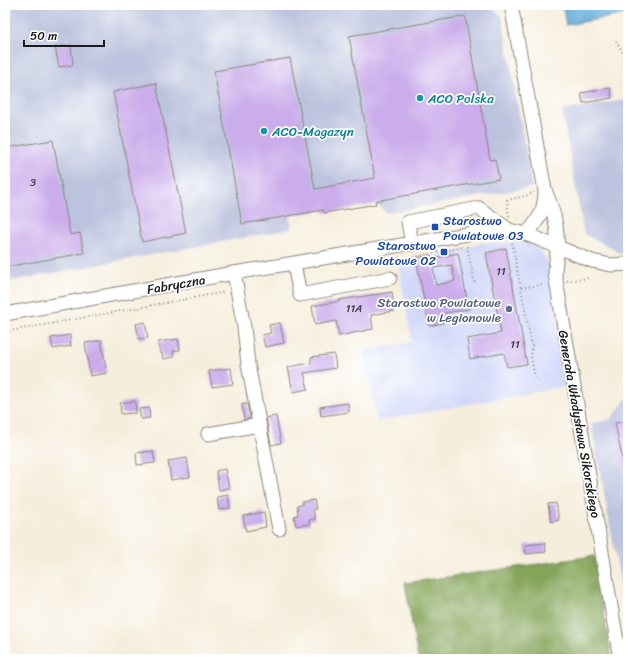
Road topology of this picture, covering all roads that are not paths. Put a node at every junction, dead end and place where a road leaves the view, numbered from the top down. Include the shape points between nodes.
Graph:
1 (511, 5) edge
2 (540, 190) junction
3 (539, 219) junction
4 (555, 221) junction
5 (509, 225) junction
6 (526, 234) junction
7 (412, 244) junction
8 (558, 248) junction
9 (294, 264) junction
10 (628, 264) edge
11 (234, 273) junction
12 (390, 278) dead end
13 (5, 314) edge
14 (259, 425) junction
15 (208, 434) dead end
16 (278, 529) dead end
17 (620, 659) edge

1 - 2 street, Generała Władysława Sikorskiego
2 - 3 street, Generała Władysława Sikorskiego via 544,203
2 - 4 street, Generała Władysława Sikorskiego via 552,206
3 - 4 street
3 - 6 street, Generała Władysława Sikorskiego
4 - 8 street, Generała Władysława Sikorskiego
5 - 6 street
5 - 7 street, Fabryczna
5 - 7 street via 479,208 408,222
6 - 8 street
7 - 9 street, Fabryczna
8 - 10 street via 592,262
8 - 17 street, Generała Władysława Sikorskiego via 555,274
9 - 11 street, Fabryczna
9 - 12 street via 300,295
11 - 13 street, Fabryczna
11 - 14 street
14 - 15 street
14 - 16 street

